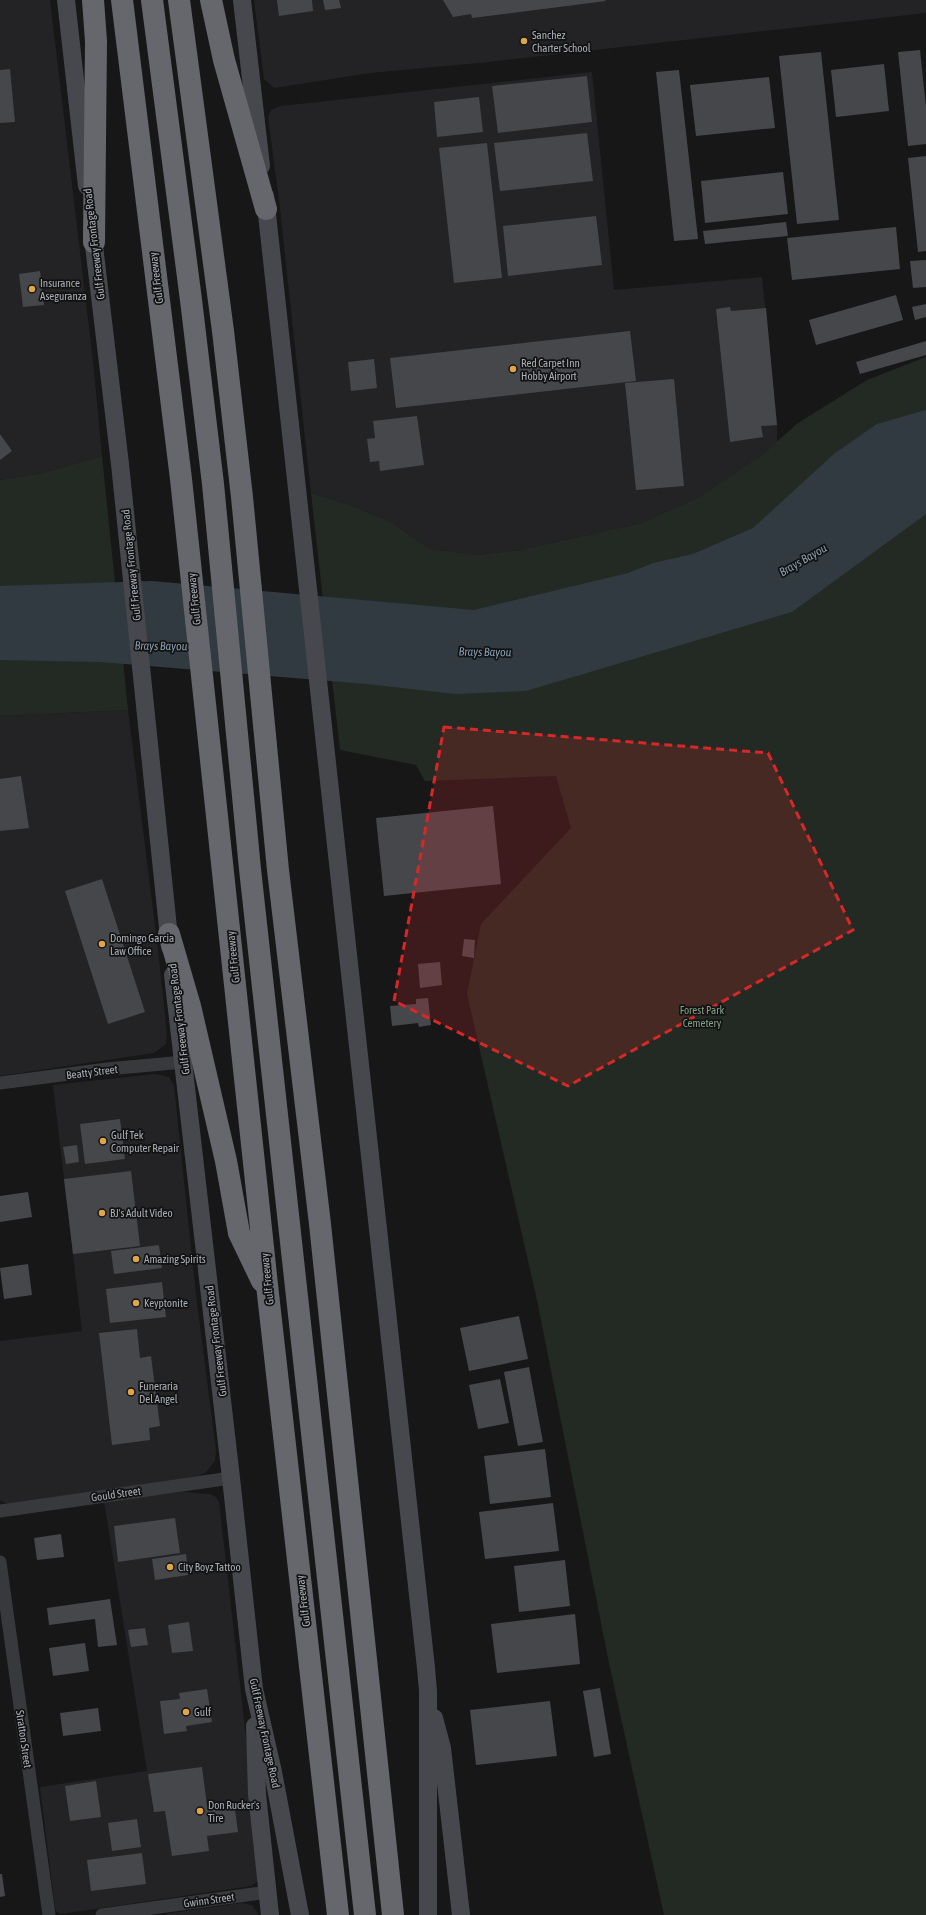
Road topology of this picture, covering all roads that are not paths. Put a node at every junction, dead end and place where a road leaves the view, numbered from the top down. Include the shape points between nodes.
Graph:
1 (66, 0) edge
2 (93, 0) edge
3 (122, 0) edge
4 (152, 0) edge
5 (178, 0) edge
6 (211, 0) edge
7 (242, 0) edge
8 (266, 209) junction
9 (94, 242) junction
10 (169, 934) junction
11 (184, 1062) junction
12 (0, 1083) edge
13 (268, 1294) junction
14 (231, 1478) junction
15 (0, 1511) edge
16 (0, 1562) edge
17 (254, 1689) junction
18 (428, 1692) junction
19 (268, 1892) junction
20 (49, 1915) edge
21 (102, 1915) edge
22 (270, 1915) edge
23 (300, 1915) edge
24 (338, 1915) edge
25 (365, 1915) edge
26 (393, 1915) edge
27 (428, 1915) edge
28 (461, 1915) edge

1 - 9 main road, Gulf Freeway Frontage Road
2 - 9 highway via 96,41
3 - 13 highway, Gulf Freeway via 181,479
4 - 25 highway via 213,484 250,869
5 - 26 highway via 223,331 242,496 278,870 321,1232
6 - 8 highway via 224,60
7 - 8 main road
8 - 18 main road
9 - 10 main road, Gulf Freeway Frontage Road via 154,774
10 - 11 main road, Gulf Freeway Frontage Road
10 - 13 highway via 190,1006 214,1107 239,1233
11 - 12 street, Beatty Street
11 - 14 main road, Gulf Freeway Frontage Road
13 - 24 highway, Gulf Freeway
14 - 15 street, Gould Street
14 - 17 main road, Gulf Freeway Frontage Road
16 - 20 street, Stratton Street
17 - 19 main road via 257,1794
17 - 23 main road, Gulf Freeway Frontage Road via 274,1772
18 - 27 main road
18 - 28 main road via 442,1748
19 - 21 street, Gwinn Street
19 - 22 main road

